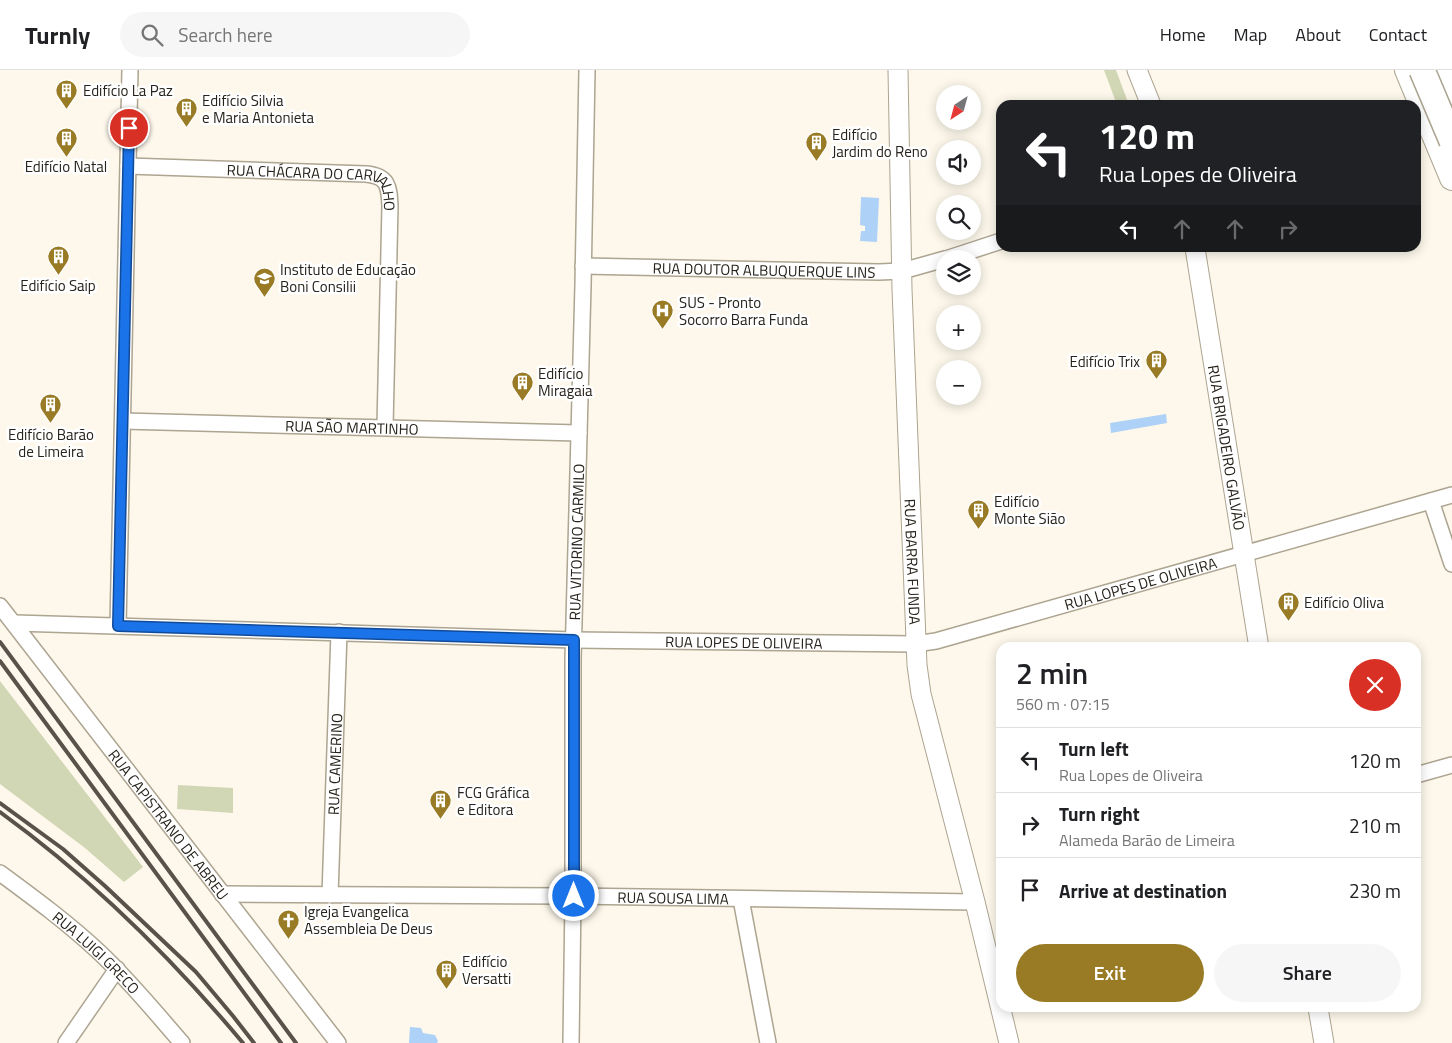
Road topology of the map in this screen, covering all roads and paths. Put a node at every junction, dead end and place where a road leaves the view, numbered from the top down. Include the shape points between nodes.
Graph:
1 (130, 70) edge
2 (587, 70) edge
3 (898, 70) edge
4 (1137, 70) edge
5 (1407, 70) edge
6 (1422, 70) edge
7 (1443, 70) edge
8 (1452, 92) edge
9 (1452, 98) edge
10 (1149, 100) edge
11 (1416, 100) edge
12 (1421, 107) edge
13 (1421, 112) edge
14 (1452, 141) edge
15 (128, 166) junction
16 (1452, 178) edge
17 (996, 243) edge
18 (974, 250) edge
19 (1196, 252) edge
20 (936, 262) edge
21 (583, 266) junction
22 (902, 271) junction
23 (123, 421) junction
24 (385, 427) junction
25 (579, 432) junction
26 (1452, 495) edge
27 (1432, 501) junction
28 (1243, 554) junction
29 (1452, 564) edge
30 (0, 606) edge
31 (15, 623) junction
32 (118, 626) junction
33 (339, 632) junction
34 (574, 640) junction
35 (1258, 642) edge
36 (915, 644) junction
37 (1452, 765) edge
38 (1421, 774) edge
39 (0, 873) edge
40 (222, 894) junction
41 (330, 895) junction
42 (574, 896) junction
43 (741, 899) junction
44 (975, 902) junction
45 (117, 969) junction
46 (996, 989) edge
47 (1002, 1012) edge
48 (1319, 1012) edge
49 (66, 1043) edge
50 (182, 1043) edge
51 (338, 1043) edge
52 (571, 1043) edge
53 (768, 1043) edge
54 (1009, 1043) edge
55 (1324, 1043) edge

1 - 15 street
2 - 21 street, RUA VITORINO CARMILO
3 - 22 street, RUA BARRA FUNDA
4 - 10 street
5 - 11 main road
6 - 14 highway, bridge
7 - 8 highway
9 - 12 street
13 - 16 main road
15 - 23 street
15 - 24 street, RUA CHÁCARA DO CARVALHO via 360,173 381,177 386,183 390,206
17 - 18 street, RUA DOUTOR ALBUQUERQUE LINS
19 - 28 street, RUA BRIGADEIRO GALVÃO
20 - 22 street, RUA DOUTOR ALBUQUERQUE LINS
21 - 22 street, RUA DOUTOR ALBUQUERQUE LINS
21 - 25 street, RUA VITORINO CARMILO
22 - 36 street, RUA BARRA FUNDA
23 - 24 street, RUA SÃO MARTINHO
23 - 32 street
24 - 25 street, RUA SÃO MARTINHO
25 - 34 street, RUA VITORINO CARMILO
26 - 27 street, RUA LOPES DE OLIVEIRA
27 - 28 street, RUA LOPES DE OLIVEIRA
27 - 29 street
28 - 35 street, RUA BRIGADEIRO GALVÃO
28 - 36 street, RUA LOPES DE OLIVEIRA via 936,641
30 - 31 street, RUA CAPISTRANO DE ABREU
31 - 32 street, RUA LOPES DE OLIVEIRA
31 - 40 street, RUA CAPISTRANO DE ABREU
32 - 33 street, RUA LOPES DE OLIVEIRA
33 - 34 street, RUA LOPES DE OLIVEIRA
33 - 41 street, RUA CAMERINO
34 - 36 street, RUA LOPES DE OLIVEIRA
34 - 42 street, RUA VITORINO CARMILO
36 - 44 street, RUA BARRA FUNDA via 921,694
37 - 38 street
39 - 45 street, RUA LUIGI GRECO via 60,918
40 - 41 street, RUA SOUSA LIMA
40 - 51 street, RUA CAPISTRANO DE ABREU
41 - 42 street, RUA SOUSA LIMA
42 - 43 street, RUA SOUSA LIMA
42 - 52 street, RUA VITORINO CARMILO
43 - 44 street, RUA SOUSA LIMA
43 - 53 street
44 - 46 street, RUA BARRA FUNDA
45 - 49 street
45 - 50 street, RUA LUIGI GRECO
47 - 54 street, RUA BARRA FUNDA
48 - 55 street

